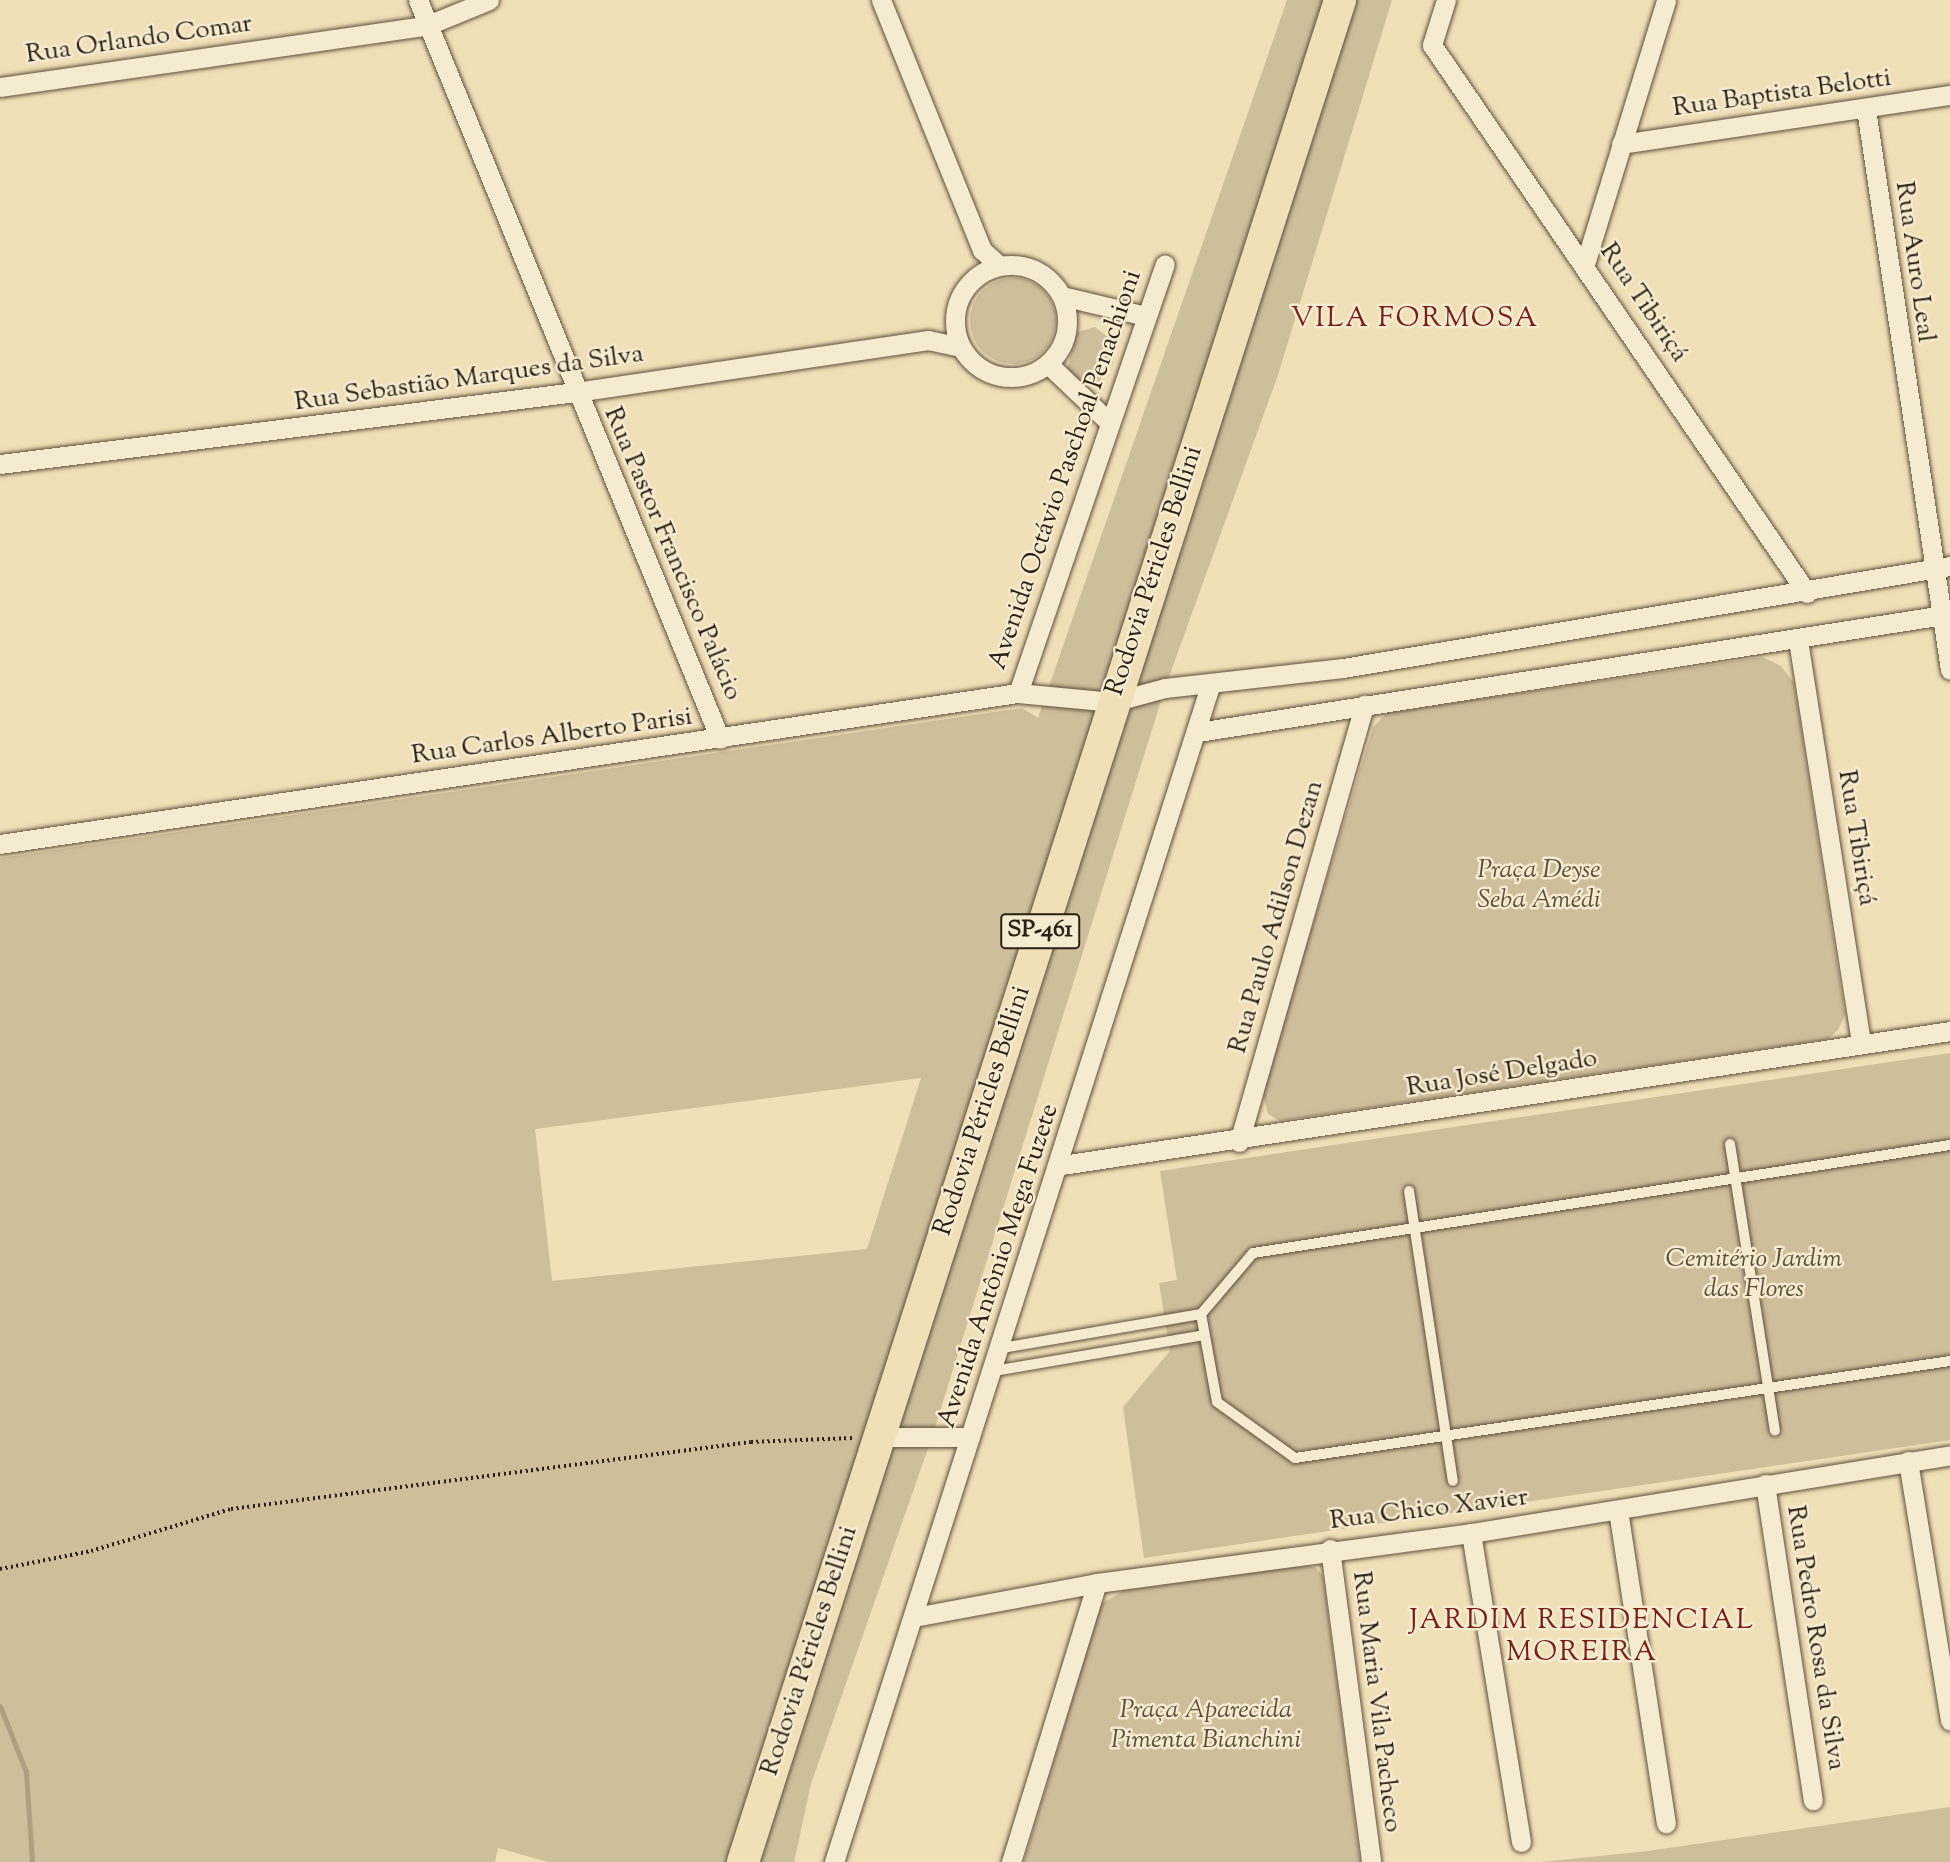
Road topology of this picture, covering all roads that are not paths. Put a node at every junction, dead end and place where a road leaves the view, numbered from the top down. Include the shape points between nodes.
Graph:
1 (418, 0) edge
2 (489, 0) edge
3 (881, 0) edge
4 (1340, 0) edge
5 (1446, 0) edge
6 (1666, 0) edge
7 (428, 25) junction
8 (0, 87) edge
9 (1950, 95) edge
10 (1866, 109) junction
11 (1621, 144) junction
12 (982, 250) junction
13 (1164, 264) dead end
14 (1585, 264) junction
15 (1000, 266) junction
16 (978, 275) junction
17 (1062, 296) junction
18 (1146, 316) junction
19 (954, 321) junction
20 (928, 340) junction
21 (960, 347) junction
22 (1048, 364) junction
23 (576, 392) junction
24 (1109, 422) junction
25 (9, 465) edge
26 (0, 477) edge
27 (1940, 568) edge
28 (1807, 593) junction
29 (1945, 615) edge
30 (1798, 639) junction
31 (1950, 670) edge
32 (1210, 686) junction
33 (1018, 693) junction
34 (1113, 702) junction
35 (1364, 705) junction
36 (1198, 732) junction
37 (720, 739) junction
38 (0, 844) edge
39 (1950, 1031) edge
40 (1861, 1044) junction
41 (1239, 1142) junction
42 (1730, 1144) dead end
43 (1950, 1145) edge
44 (1062, 1165) junction
45 (1736, 1178) junction
46 (1409, 1191) dead end
47 (1414, 1228) junction
48 (1201, 1314) junction
49 (1203, 1335) junction
50 (1002, 1348) junction
51 (1950, 1361) edge
52 (994, 1371) junction
53 (1768, 1389) junction
54 (1775, 1430) dead end
55 (879, 1437) junction
56 (970, 1437) junction
57 (1446, 1439) junction
58 (1950, 1455) edge
59 (1908, 1461) junction
60 (1452, 1481) dead end
61 (1765, 1484) junction
62 (1618, 1510) junction
63 (1471, 1533) junction
64 (1330, 1549) junction
65 (1097, 1583) junction
66 (914, 1617) junction
67 (1950, 1721) edge
68 (1813, 1800) dead end
69 (1666, 1823) dead end
70 (1521, 1842) dead end
71 (743, 1862) edge
72 (834, 1862) edge
73 (1011, 1862) edge
74 (1371, 1862) edge

1 - 7 street, Rua Pastor Francisco Palácio
2 - 7 street, Rua Orlando Comar
3 - 12 street
4 - 34 main road, Rodovia Péricles Bellini / SP-461
5 - 14 street, Rua Tibiriçá via 1432,45
6 - 11 street
7 - 8 street, Rua Orlando Comar
7 - 23 street, Rua Pastor Francisco Palácio
9 - 10 street, Rua Baptista Belotti
10 - 11 street, Rua Baptista Belotti
10 - 27 street, Rua Auro Leal
11 - 14 street
12 - 15 street
12 - 16 street
13 - 18 street, Avenida Octávio Paschoal Penachioni
14 - 28 street, Rua Tibiriçá
15 - 16 street
15 - 17 street via 1035,272
16 - 19 street via 960,295
17 - 18 street
17 - 22 street via 1067,332
18 - 24 street, Avenida Octávio Paschoal Penachioni
19 - 20 street, Rua Sebastião Marques da Silva
19 - 21 street
20 - 21 street, Rua Sebastião Marques da Silva
20 - 23 street, Rua Sebastião Marques da Silva
21 - 22 street via 972,363 1000,376 1031,374
22 - 24 street
23 - 25 street, Rua Sebastião Marques da Silva
23 - 37 street, Rua Pastor Francisco Palácio
24 - 33 street, Avenida Octávio Paschoal Penachioni
25 - 26 street, Rua Sebastião Marques da Silva
27 - 28 street
27 - 29 street, Rua Auro Leal
28 - 32 street
29 - 30 street
29 - 31 street, Rua Auro Leal
30 - 35 street
30 - 40 street, Rua Tibiriçá
32 - 34 street via 1164,688
32 - 36 street, Avenida Antônio Mega Fuzete
33 - 34 street, Rua Carlos Alberto Parisi
33 - 37 street, Rua Carlos Alberto Parisi
34 - 55 main road, Rodovia Péricles Bellini / SP-461
35 - 36 street
35 - 41 street, Rua Paulo Adilson Dezan
36 - 44 street, Avenida Antônio Mega Fuzete
37 - 38 street, Rua Carlos Alberto Parisi
39 - 40 street, Rua José Delgado
40 - 41 street, Rua José Delgado
41 - 44 street, Rua José Delgado
42 - 45 lane
43 - 45 lane
44 - 50 street, Avenida Antônio Mega Fuzete
45 - 47 lane
45 - 53 lane
46 - 47 lane
47 - 48 lane via 1246,1256
47 - 57 lane
48 - 49 lane
48 - 50 lane
49 - 52 lane
49 - 57 lane via 1217,1402 1283,1453 1307,1458
50 - 52 street, Avenida Antônio Mega Fuzete
51 - 53 lane
52 - 56 street, Avenida Antônio Mega Fuzete
53 - 54 lane
53 - 57 lane
55 - 56 street
55 - 71 main road, Rodovia Péricles Bellini / SP-461
56 - 66 street, Avenida Antônio Mega Fuzete
57 - 60 lane
58 - 59 street, Rua Chico Xavier
59 - 61 street, Rua Chico Xavier
59 - 67 street
61 - 62 street, Rua Chico Xavier
61 - 68 street, Rua Pedro Rosa da Silva
62 - 63 street, Rua Chico Xavier
62 - 69 street
63 - 64 street, Rua Chico Xavier
63 - 70 street
64 - 65 street, Rua Chico Xavier
64 - 74 street, Rua Maria Vila Pacheco
65 - 66 street, Rua Chico Xavier
65 - 73 street
66 - 72 street, Avenida Antônio Mega Fuzete

